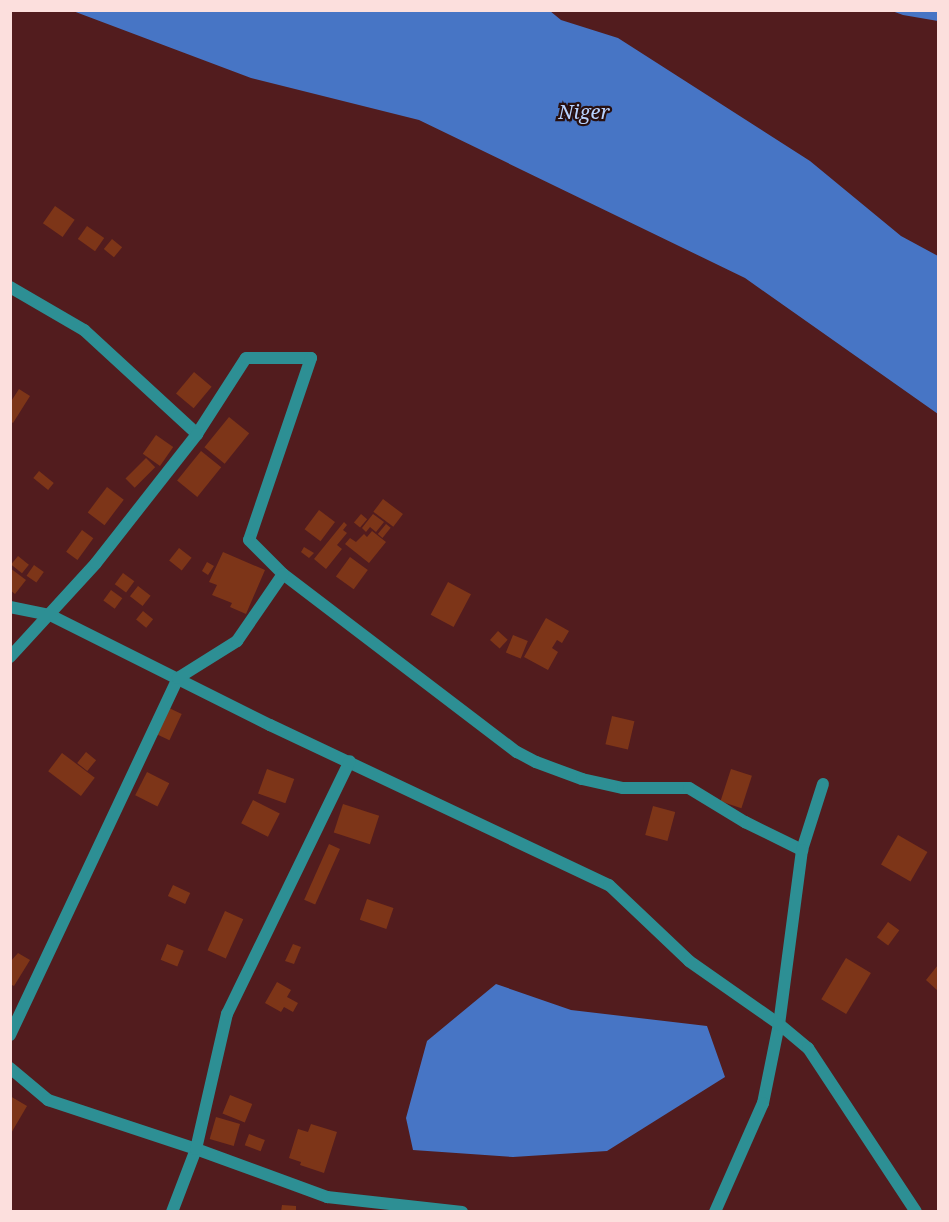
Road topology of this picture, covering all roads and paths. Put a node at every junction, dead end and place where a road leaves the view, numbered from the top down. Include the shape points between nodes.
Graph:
1 (10, 287) edge
2 (197, 434) junction
3 (283, 574) junction
4 (10, 607) edge
5 (50, 615) junction
6 (10, 657) edge
7 (178, 678) junction
8 (350, 761) junction
9 (823, 784) dead end
10 (802, 850) junction
11 (779, 1024) junction
12 (10, 1035) edge
13 (10, 1068) edge
14 (196, 1149) junction
15 (172, 1212) edge
16 (462, 1212) edge
17 (715, 1212) edge
18 (916, 1212) edge

1 - 2 street via 84,330
2 - 3 street via 246,358 311,358 249,540
2 - 5 street
3 - 7 street via 237,641
3 - 10 street via 517,752 582,779 623,788 689,789
4 - 5 street
5 - 6 street
5 - 7 street
7 - 8 street
7 - 12 street
8 - 11 street via 609,885 689,961
8 - 14 street via 227,1014
9 - 10 street
10 - 11 street
11 - 17 street via 764,1103
11 - 18 street via 808,1048
13 - 14 street via 48,1100
14 - 15 street
14 - 16 street via 327,1197

